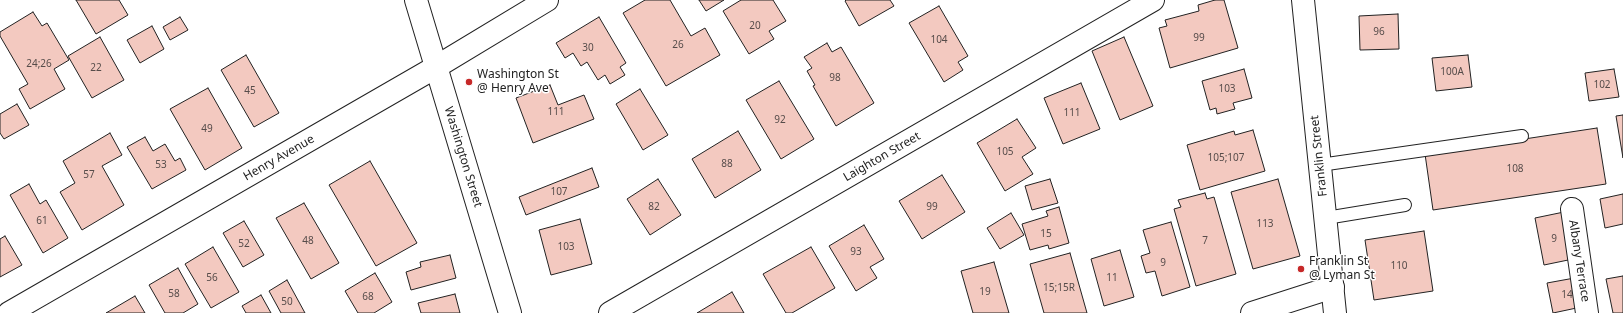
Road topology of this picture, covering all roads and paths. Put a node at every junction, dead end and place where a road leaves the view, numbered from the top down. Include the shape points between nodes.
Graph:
1 (416, 0) edge
2 (547, 0) edge
3 (1303, 0) edge
4 (1148, 1) edge
5 (436, 67) junction
6 (1522, 136) dead end
7 (1320, 165) junction
8 (1405, 205) dead end
9 (1572, 209) dead end
10 (1326, 218) junction
11 (1333, 287) junction
12 (9, 313) edge
13 (510, 313) edge
14 (610, 313) edge
15 (1252, 313) edge
16 (1335, 313) edge
17 (1587, 313) edge

1 - 5 street, Washington Street
2 - 5 street, Henry Avenue
3 - 7 street, Franklin Street
4 - 14 street, Laighton Street
5 - 12 street, Henry Avenue
5 - 13 street, Washington Street
6 - 7 lane
7 - 10 street, Franklin Street
8 - 10 lane
9 - 17 street, Albany Terrace
10 - 11 street, Franklin Street
11 - 15 street
11 - 16 street, Franklin Street

